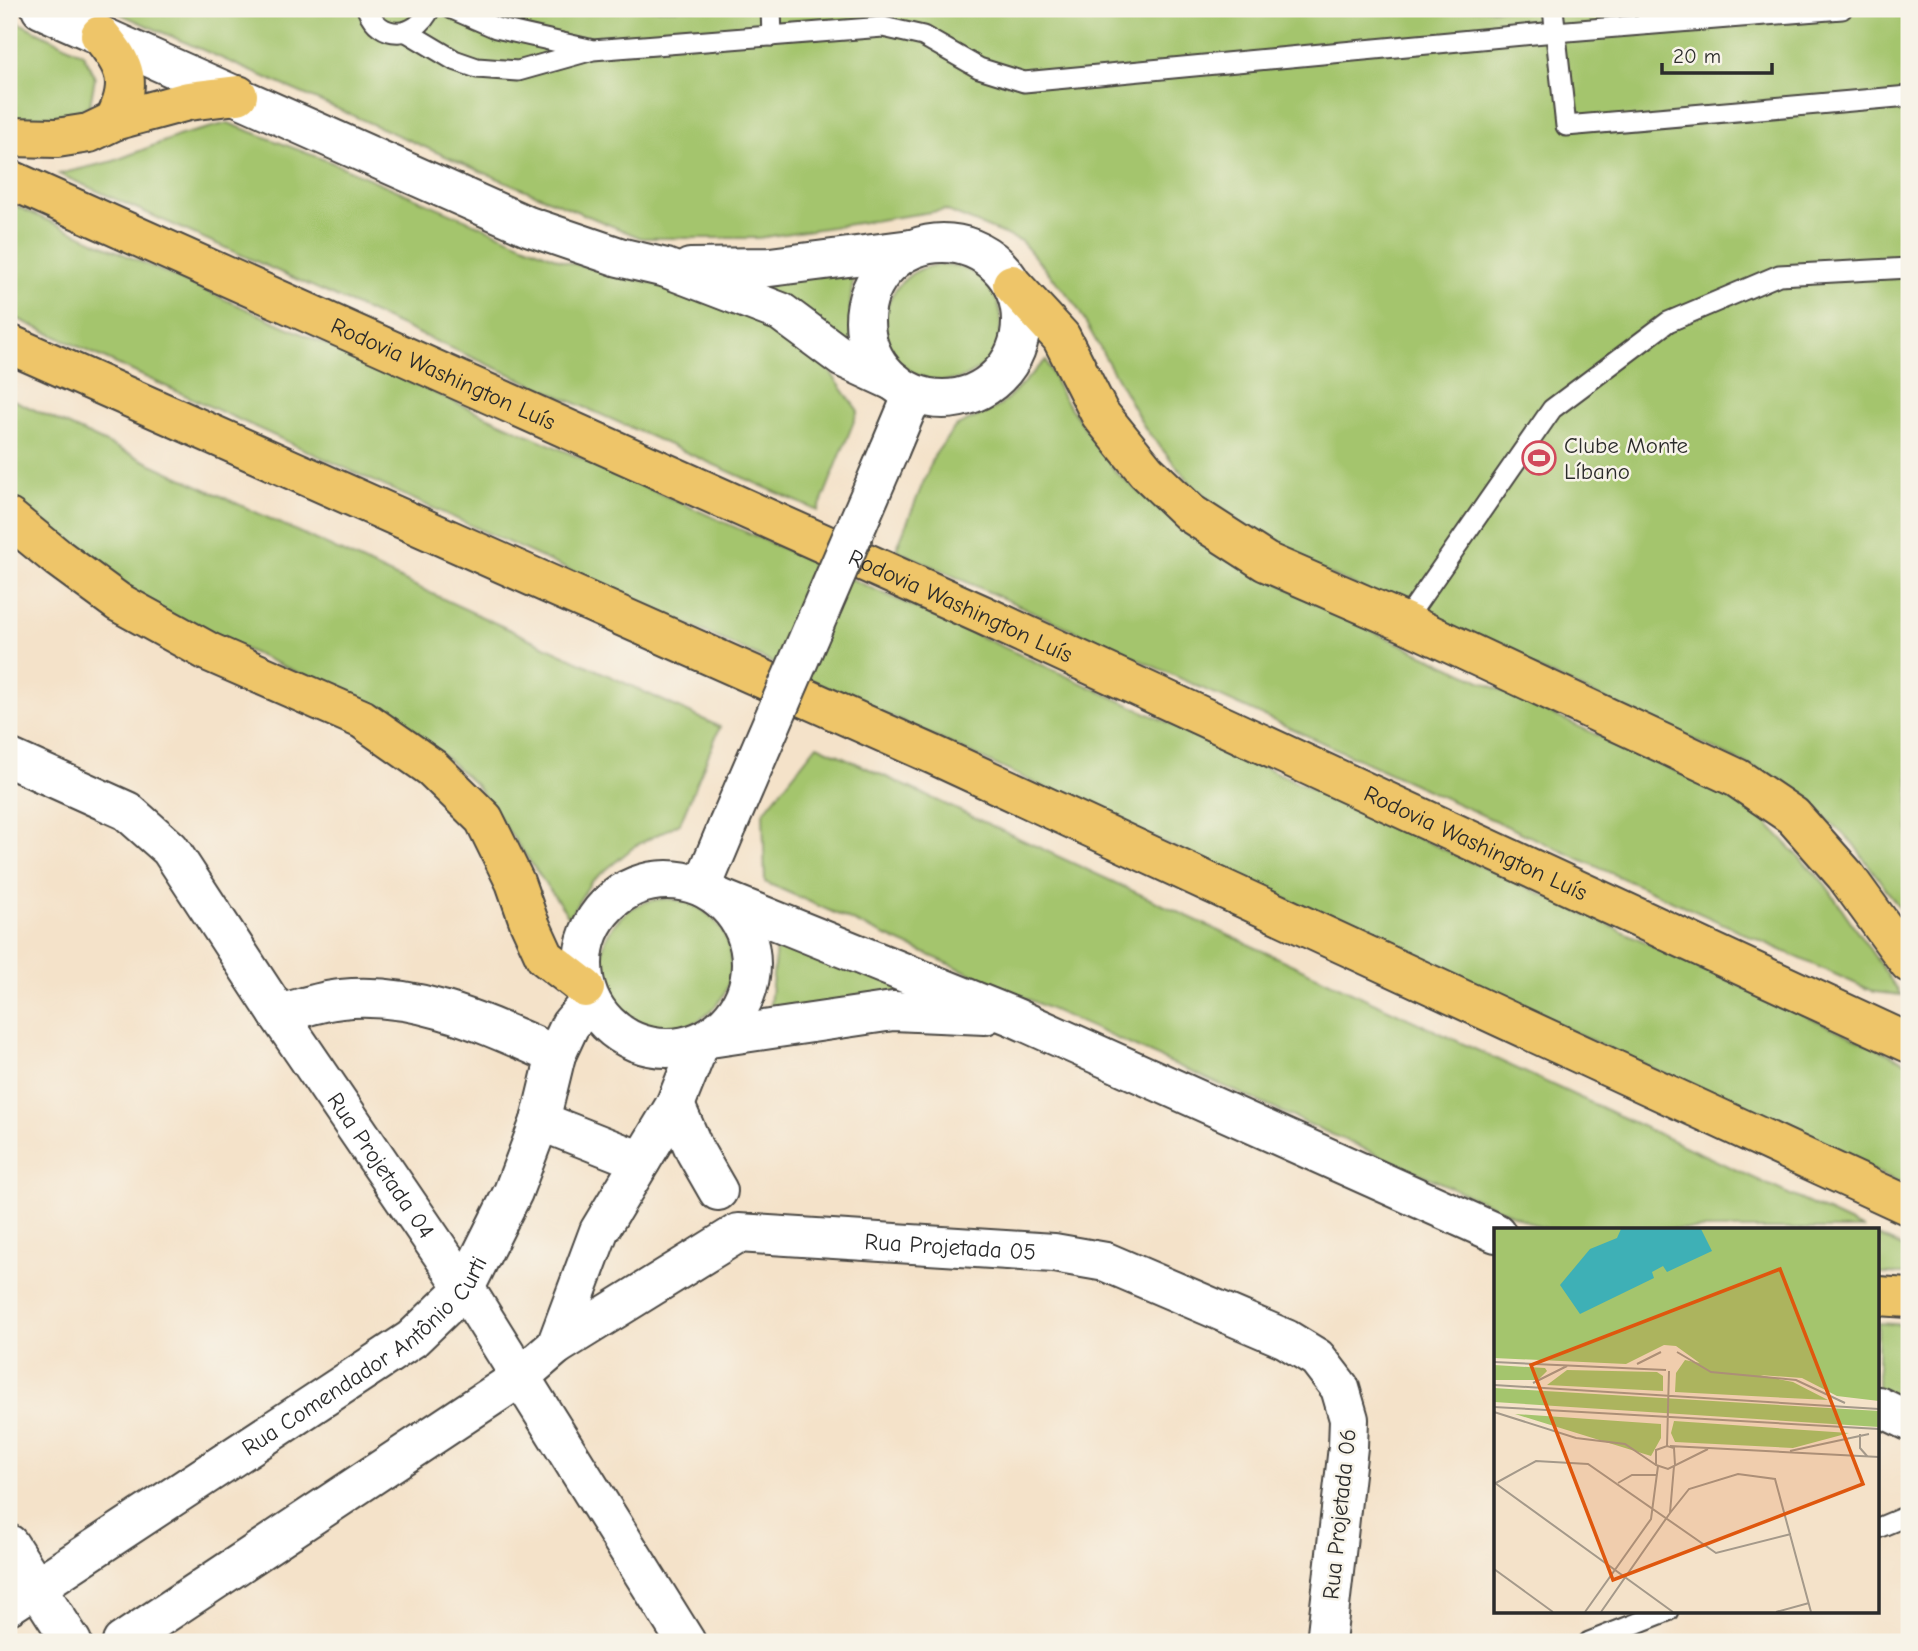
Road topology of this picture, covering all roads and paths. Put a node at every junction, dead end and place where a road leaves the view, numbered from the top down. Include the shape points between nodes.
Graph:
1 (41, 9) edge
2 (430, 9) edge
3 (452, 9) edge
4 (771, 9) edge
5 (1553, 9) edge
6 (1842, 9) edge
7 (365, 10) edge
8 (407, 32) junction
9 (1555, 32) junction
10 (100, 35) junction
11 (772, 36) junction
12 (593, 50) junction
13 (238, 95) junction
14 (1909, 96) edge
15 (114, 121) junction
16 (9, 137) edge
17 (9, 179) edge
18 (911, 249) junction
19 (666, 268) junction
20 (1909, 268) edge
21 (1012, 284) junction
22 (9, 344) edge
23 (904, 388) junction
24 (9, 518) edge
25 (1404, 622) junction
26 (9, 758) edge
27 (712, 893) junction
28 (1909, 963) edge
29 (587, 995) junction
30 (278, 1014) junction
31 (1014, 1017) junction
32 (705, 1041) junction
33 (1909, 1043) edge
34 (556, 1055) junction
35 (675, 1105) junction
36 (540, 1121) junction
37 (641, 1161) junction
38 (718, 1191) joint
39 (1909, 1206) edge
40 (1494, 1232) edge
41 (738, 1233) junction
42 (465, 1288) junction
43 (603, 1292) junction
44 (1880, 1296) edge
45 (1909, 1298) edge
46 (556, 1346) junction
47 (519, 1378) junction
48 (1340, 1388) joint
49 (1880, 1407) edge
50 (1909, 1421) edge
51 (1909, 1516) edge
52 (1880, 1527) edge
53 (9, 1544) edge
54 (22, 1596) edge
55 (1665, 1612) edge
56 (72, 1642) edge
57 (122, 1642) edge
58 (686, 1642) edge
59 (1326, 1642) edge
60 (1589, 1642) edge

1 - 10 street
2 - 8 lane via 424,20
3 - 12 lane via 496,28
4 - 11 lane
5 - 9 lane
6 - 9 lane
7 - 8 lane via 384,29
8 - 12 lane via 477,68 518,71
9 - 11 lane via 1024,82 979,68 923,36 883,27
9 - 14 lane via 1566,125
10 - 13 street
10 - 15 highway via 118,56 124,74 125,98
11 - 12 lane
13 - 15 highway via 188,100
13 - 19 street via 528,226
15 - 16 highway via 89,133
17 - 33 highway, Rodovia Washington Luís via 984,615
18 - 19 street via 770,268
18 - 21 street via 943,242 976,250
18 - 23 street via 884,268 864,312 868,344 883,371
19 - 23 street via 781,312 843,358
20 - 25 lane via 1779,275 1668,322 1552,409
21 - 23 street via 1022,318 1020,337 1005,369 992,382 961,397 942,399
21 - 25 highway via 1061,337 1100,414 1146,471 1190,513 1266,562
22 - 39 highway via 934,755
23 - 27 street, bridge via 888,451 728,825
24 - 29 highway via 118,602 209,652 362,719 432,768 484,819 545,957
25 - 28 highway via 1737,778 1793,816 1845,875
26 - 30 street, Rua Projetada 04 via 127,811 170,849
27 - 29 street via 675,880 648,881 622,892 601,910 587,933 581,961
27 - 31 street
27 - 32 street via 742,924 752,955 749,988 734,1017
29 - 32 street via 604,1022 624,1038 649,1048 674,1049
29 - 34 street, Rua Comendador Antônio Curti
30 - 34 street via 340,999 396,998 474,1020
30 - 42 street, Rua Projetada 04
31 - 32 street via 893,1011
31 - 40 street
32 - 35 street
34 - 36 street, Rua Comendador Antônio Curti
35 - 37 street
35 - 38 street
36 - 37 street
36 - 42 street, Rua Comendador Antônio Curti via 513,1192
37 - 43 street via 598,1231
38 - 41 lane
41 - 43 street
41 - 48 street, Rua Projetada 05 via 1054,1253 1106,1262 1286,1339 1317,1359
42 - 47 street, Rua Projetada 04
42 - 54 street, Rua Comendador Antônio Curti via 412,1339
43 - 46 street
43 - 46 street
44 - 45 highway
46 - 47 street
47 - 57 street
47 - 58 street, Rua Projetada 04
48 - 59 street, Rua Projetada 06 via 1349,1419 1348,1447
49 - 50 street
51 - 52 lane
53 - 54 street
54 - 56 street
55 - 60 lane

